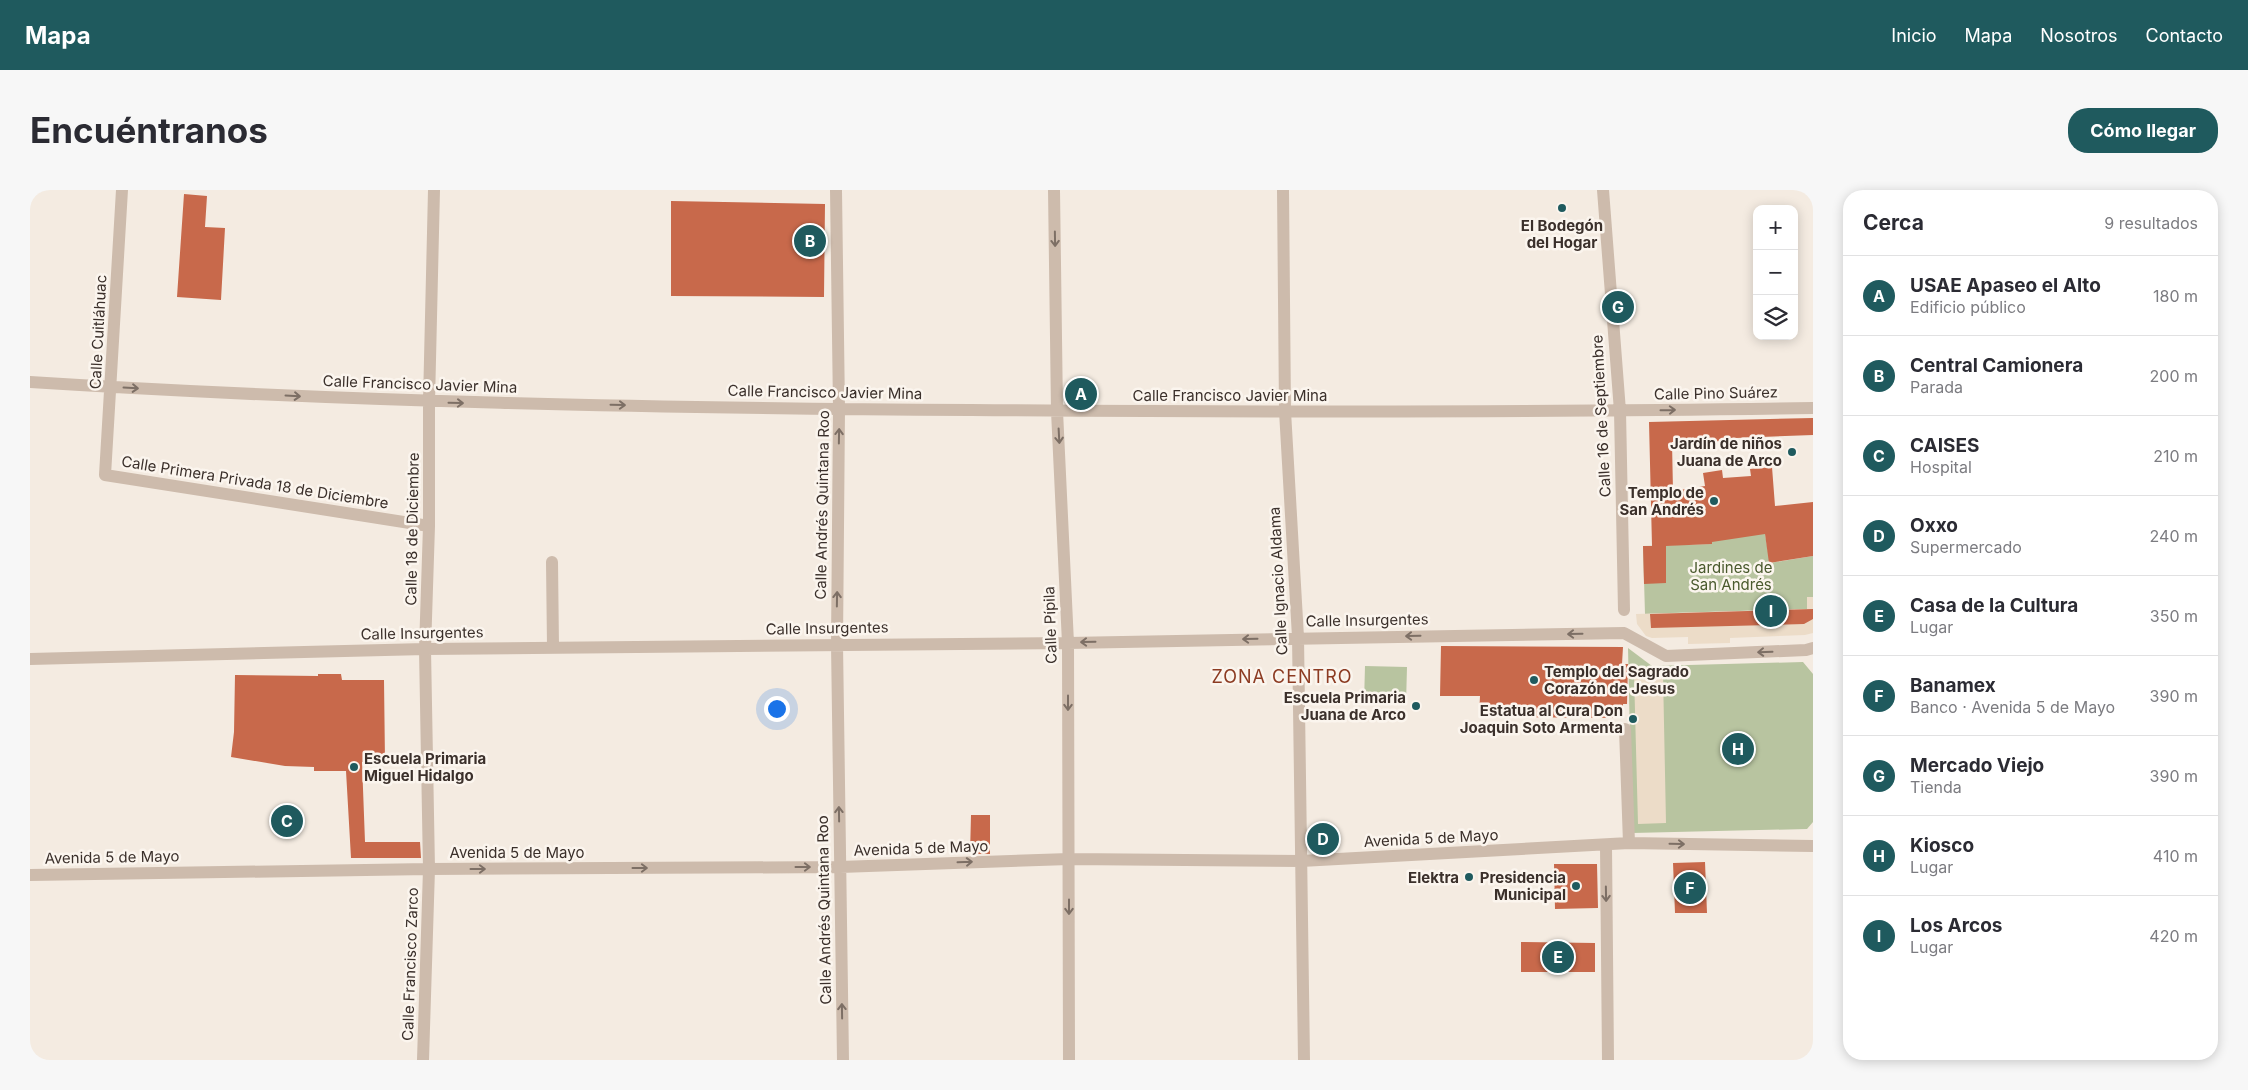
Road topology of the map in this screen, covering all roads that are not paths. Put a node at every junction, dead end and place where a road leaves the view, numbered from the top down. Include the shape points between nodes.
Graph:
1 (122, 190) edge
2 (434, 190) edge
3 (836, 190) edge
4 (1054, 190) edge
5 (1283, 190) edge
6 (1603, 190) edge
7 (30, 382) edge
8 (111, 387) junction
9 (430, 402) junction
10 (1813, 408) edge
11 (839, 409) junction
12 (1057, 411) junction
13 (1285, 411) junction
14 (1620, 411) junction
15 (106, 475) joint
16 (429, 526) junction
17 (552, 562) dead end
18 (1624, 621) junction
19 (1298, 638) junction
20 (1068, 643) junction
21 (837, 644) junction
22 (553, 647) junction
23 (1813, 648) edge
24 (425, 649) junction
25 (30, 659) edge
26 (1625, 729) dead end
27 (1629, 843) junction
28 (1606, 846) junction
29 (1813, 846) edge
30 (1069, 859) junction
31 (1301, 860) junction
32 (840, 867) junction
33 (429, 869) junction
34 (30, 875) edge
35 (424, 1060) edge
36 (843, 1060) edge
37 (1069, 1060) edge
38 (1304, 1060) edge
39 (1608, 1060) edge

1 - 8 street, Calle Cuitláhuac
2 - 9 street, Calle 18 de Diciembre
3 - 11 street, Calle Andrés Quintana Roo
4 -> 12 street, Calle Pípila
5 - 13 street, Calle Ignacio Aldama
6 - 14 street, Calle 16 de Septiembre
7 - 8 street, Calle Francisco Javier Mina
8 -> 9 street, Calle Francisco Javier Mina
8 - 15 street, Calle Cuitláhuac
9 -> 11 street, Calle Francisco Javier Mina
9 - 16 street, Calle 18 de Diciembre
14 -> 10 street, Calle Pino Suárez
11 - 12 street, Calle Francisco Javier Mina
21 -> 11 street, Calle Andrés Quintana Roo
12 - 13 street, Calle Francisco Javier Mina
12 -> 20 street, Calle Pípila
13 - 14 street, Calle Francisco Javier Mina
13 - 19 street, Calle Ignacio Aldama
14 - 18 street, Calle 16 de Septiembre
15 - 16 street, Calle Primera Privada 18 de Diciembre
16 - 24 street, Calle 18 de Diciembre
17 - 22 street
18 -> 19 street, Calle Insurgentes
23 -> 18 street via 1666,656
19 -> 20 street, Calle Insurgentes
19 - 31 street, Calle Ignacio Aldama
20 - 21 street, Calle Insurgentes
20 -> 30 street, Calle Pípila
21 - 22 street, Calle Insurgentes
32 -> 21 street, Calle Andrés Quintana Roo
22 - 24 street, Calle Insurgentes
24 - 25 street, Calle Insurgentes
24 - 33 street, Calle 18 de Diciembre
26 - 27 street
27 - 28 street, Avenida 5 de Mayo
27 -> 29 street, Avenida 5 de Mayo
28 - 31 street, Avenida 5 de Mayo
28 -> 39 street
30 - 31 street, Avenida 5 de Mayo
32 -> 30 street, Avenida 5 de Mayo
30 -> 37 street, Calle Pípila
31 - 38 street, Calle Ignacio Aldama
33 -> 32 street, Avenida 5 de Mayo
36 -> 32 street, Calle Andrés Quintana Roo
33 - 34 street, Avenida 5 de Mayo
33 - 35 street, Calle Francisco Zarco

